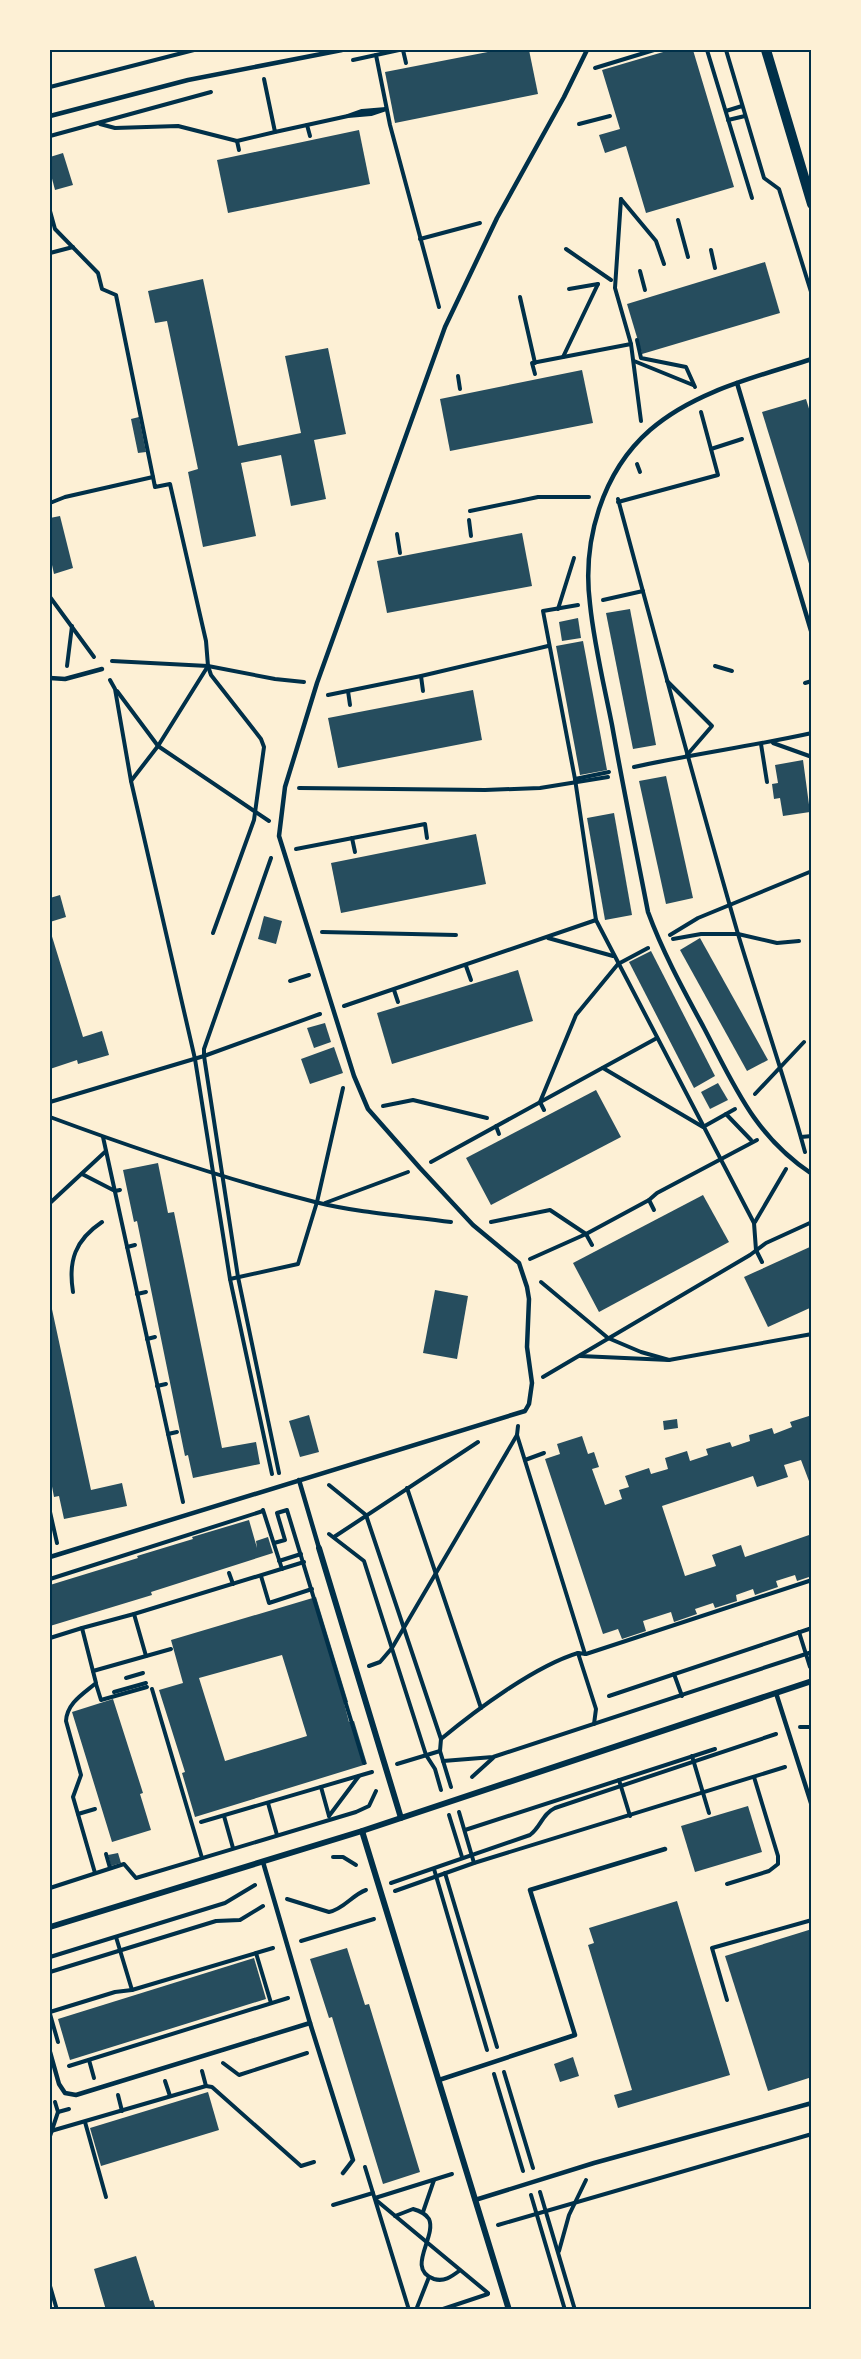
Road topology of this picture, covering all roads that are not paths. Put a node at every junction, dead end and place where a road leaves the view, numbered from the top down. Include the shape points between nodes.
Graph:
1 (342, 50) edge
2 (587, 50) edge
3 (766, 50) edge
4 (50, 116) edge
5 (812, 204) edge
6 (812, 359) edge
7 (737, 383) junction
8 (812, 634) edge
9 (102, 669) road end
10 (50, 678) edge
11 (812, 1174) edge
12 (299, 1480) junction
13 (319, 1548) joint
14 (50, 1557) edge
15 (812, 1681) edge
16 (776, 1693) junction
17 (812, 1806) edge
18 (401, 1818) junction
19 (362, 1831) junction
20 (665, 1849) dead end
21 (263, 1862) junction
22 (50, 1928) edge
23 (310, 2023) junction
24 (50, 2052) edge
25 (439, 2080) junction
26 (812, 2103) edge
27 (343, 2173) dead end
28 (475, 2200) junction
29 (509, 2310) edge

1 - 4 lane via 188,80
2 - 12 lane via 497,218 445,327 312,698 285,787 279,828 332,1010 368,1109 473,1225 519,1263 528,1293 527,1347 532,1383 529,1404 525,1411
3 - 5 street
6 - 7 lane
7 - 8 lane
7 - 11 lane via 680,408 651,429 612,477 593,534 589,603 648,912 744,1104 766,1136
9 - 10 lane via 65,679
12 - 13 lane
12 - 14 lane
13 - 18 street
15 - 16 street
16 - 17 lane
16 - 18 street
18 - 19 street
19 - 21 street
19 - 25 street
20 - 25 lane via 530,1890 575,2035
21 - 22 street
21 - 23 lane
23 - 24 lane via 76,2095 65,2094
23 - 27 lane via 353,2160
25 - 28 street
26 - 28 lane
28 - 29 street

